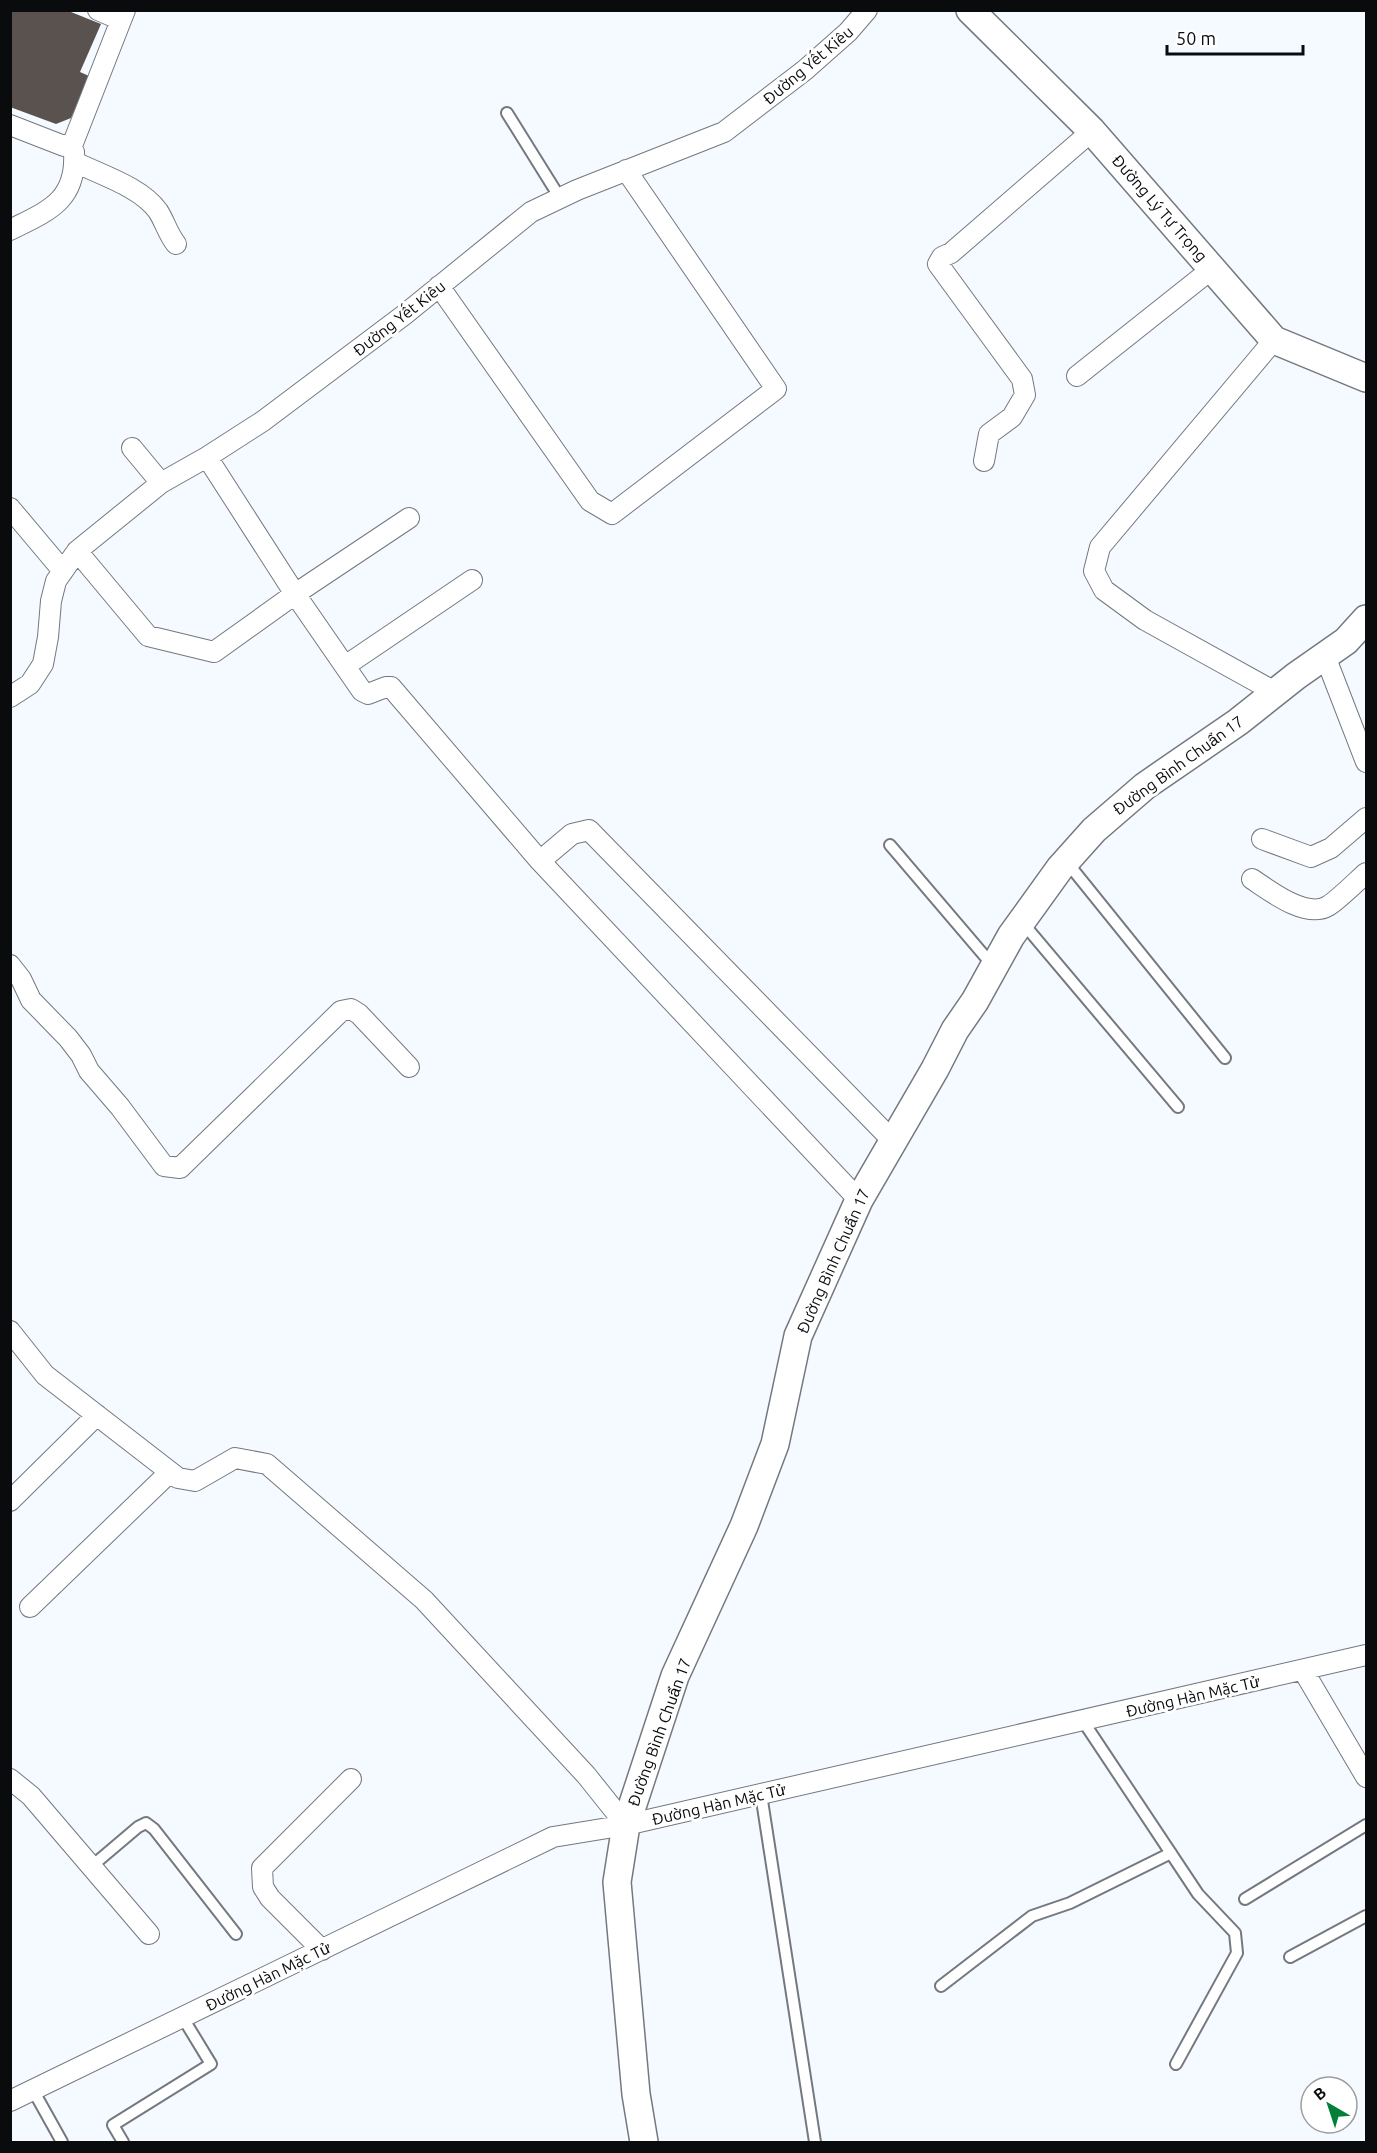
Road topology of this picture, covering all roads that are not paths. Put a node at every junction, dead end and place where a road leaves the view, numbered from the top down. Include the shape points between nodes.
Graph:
1 (98, 10) edge
2 (867, 10) edge
3 (970, 10) edge
4 (123, 15) edge
5 (507, 113) dead end
6 (10, 125) edge
7 (1092, 131) junction
8 (74, 153) junction
9 (626, 170) junction
10 (560, 198) junction
11 (10, 230) edge
12 (176, 244) dead end
13 (1213, 268) junction
14 (439, 286) junction
15 (1274, 340) junction
16 (1077, 376) dead end
17 (1366, 378) edge
18 (132, 448) dead end
19 (207, 457) junction
20 (984, 461) dead end
21 (160, 483) junction
22 (10, 508) edge
23 (409, 518) dead end
24 (77, 551) junction
25 (63, 571) junction
26 (472, 580) dead end
27 (295, 594) junction
28 (1366, 620) edge
29 (1325, 656) junction
30 (345, 666) junction
31 (1275, 692) junction
32 (10, 697) edge
33 (1366, 762) edge
34 (1366, 818) edge
35 (1262, 839) dead end
36 (890, 845) dead end
37 (540, 861) junction
38 (1066, 861) junction
39 (1366, 873) edge
40 (1252, 879) dead end
41 (1022, 921) junction
42 (10, 965) edge
43 (994, 967) junction
44 (1225, 1058) dead end
45 (409, 1066) dead end
46 (1178, 1107) dead end
47 (893, 1141) junction
48 (859, 1200) junction
49 (10, 1331) edge
50 (97, 1415) junction
51 (170, 1472) junction
52 (10, 1501) edge
53 (30, 1607) dead end
54 (1366, 1655) edge
55 (1303, 1670) junction
56 (1083, 1721) junction
57 (1366, 1777) edge
58 (10, 1779) edge
59 (351, 1779) dead end
60 (761, 1794) junction
61 (626, 1825) junction
62 (1366, 1825) edge
63 (1171, 1853) junction
64 (92, 1866) junction
65 (1245, 1899) dead end
66 (1366, 1916) edge
67 (149, 1934) dead end
68 (236, 1934) dead end
69 (322, 1950) junction
70 (1290, 1958) dead end
71 (941, 1986) dead end
72 (183, 2018) junction
73 (1176, 2064) dead end
74 (33, 2090) junction
75 (10, 2101) edge
76 (62, 2142) edge
77 (123, 2142) edge
78 (644, 2142) edge
79 (815, 2142) edge

1 - 4 street
2 - 9 street, Đường Yết Kiêu via 805,70 724,132
3 - 7 street, Đường Lý Tự Trọng
4 - 8 street
5 - 10 lane
6 - 8 street
7 - 13 street, Đường Lý Tự Trọng
7 - 20 street via 938,264 1022,379 1025,395 1012,417 989,434
8 - 11 street via 75,170 67,192 51,209
8 - 12 street via 144,195
9 - 10 street, Đường Yết Kiêu
9 - 14 street via 776,389 612,514 591,501
10 - 14 street, Đường Yết Kiêu via 531,212
13 - 15 street, Đường Lý Tự Trọng
13 - 16 street
14 - 19 street, Đường Yết Kiêu via 272,414
15 - 17 street, Đường Lý Tự Trọng
15 - 31 street via 1101,547 1094,571 1104,590 1145,621
18 - 21 street
19 - 21 street, Đường Yết Kiêu
19 - 27 street
21 - 24 street, Đường Yết Kiêu
22 - 25 street
23 - 27 street
24 - 25 street, Đường Yết Kiêu
24 - 27 street via 148,636 214,652
25 - 32 street, Đường Yết Kiêu via 51,602 43,664 30,684
26 - 30 street
27 - 30 street
28 - 29 street, Đường Bình Chuẩn 17
29 - 31 street, Đường Bình Chuẩn 17
29 - 33 street
30 - 37 street via 368,694 392,687
31 - 38 street, Đường Bình Chuẩn 17 via 1145,786 1094,830
34 - 35 street via 1330,848 1311,857
36 - 43 lane
37 - 47 street via 572,834 589,830
37 - 48 street
38 - 41 street, Đường Bình Chuẩn 17
38 - 44 lane
39 - 40 street via 1328,906 1317,910 1297,906
41 - 43 street, Đường Bình Chuẩn 17
41 - 46 lane
42 - 45 street via 31,1000 68,1038 164,1166 180,1168 341,1011 351,1009 359,1014
43 - 47 street, Đường Bình Chuẩn 17
47 - 48 street, Đường Bình Chuẩn 17
48 - 61 street, Đường Bình Chuẩn 17 via 798,1336 775,1444 744,1526 675,1676
49 - 50 street via 45,1375
50 - 51 street
50 - 52 street
51 - 53 street
51 - 61 street via 195,1481 235,1458 267,1464 424,1600 586,1774
54 - 55 street, Đường Hàn Mặc Tử
55 - 56 street, Đường Hàn Mặc Tử
55 - 57 street
56 - 60 street, Đường Hàn Mặc Tử
56 - 63 lane
58 - 64 street via 31,1796
59 - 69 street via 262,1868 263,1887 270,1898
60 - 61 street, Đường Hàn Mặc Tử
60 - 79 lane
61 - 69 street, Đường Hàn Mặc Tử via 553,1837
61 - 78 street, Đường Bình Chuẩn 17 via 617,1882
62 - 65 lane
63 - 71 lane via 1070,1903 1032,1916
63 - 73 lane via 1198,1894 1235,1933 1237,1953
64 - 67 street
64 - 68 lane via 146,1823 154,1828
66 - 70 lane
69 - 72 street, Đường Hàn Mặc Tử
72 - 74 street, Đường Hàn Mặc Tử
72 - 77 lane via 212,2064 114,2125
74 - 75 street, Đường Hàn Mặc Tử
74 - 76 lane

